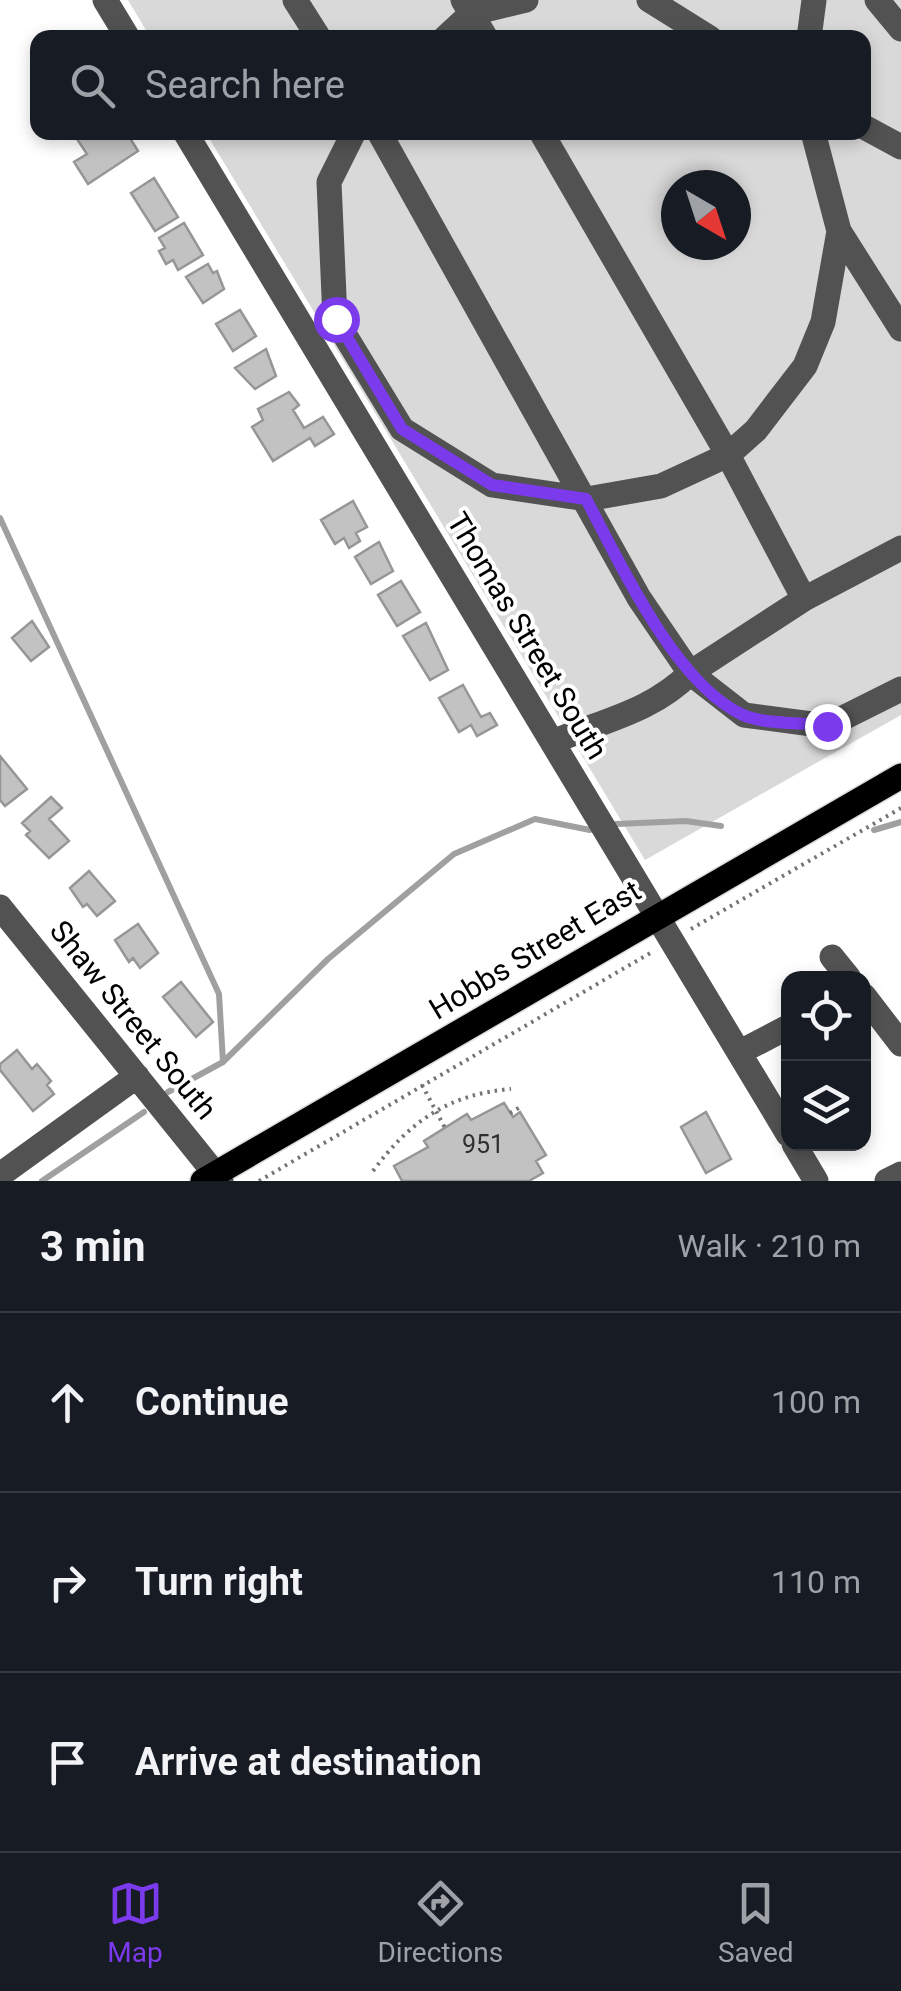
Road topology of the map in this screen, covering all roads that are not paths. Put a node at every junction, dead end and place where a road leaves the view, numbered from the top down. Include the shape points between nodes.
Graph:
1 (105, 0) edge
2 (295, 0) edge
3 (526, 0) edge
4 (649, 0) edge
5 (814, 0) edge
6 (878, 0) edge
7 (468, 6) edge
8 (901, 29) edge
9 (123, 30) edge
10 (315, 30) edge
11 (451, 30) edge
12 (482, 30) edge
13 (697, 30) edge
14 (810, 30) edge
15 (871, 131) edge
16 (190, 140) edge
17 (350, 140) edge
18 (384, 140) edge
19 (546, 140) edge
20 (815, 140) edge
21 (901, 147) edge
22 (839, 231) junction
23 (901, 329) edge
24 (728, 455) junction
25 (586, 499) junction
26 (901, 548) edge
27 (804, 599) junction
28 (690, 673) junction
29 (901, 689) edge
30 (553, 742) junction
31 (901, 776) edge
32 (0, 907) edge
33 (659, 915) junction
34 (832, 957) dead end
35 (843, 971) edge
36 (871, 1008) edge
37 (781, 1030) edge
38 (901, 1044) edge
39 (740, 1052) junction
40 (137, 1076) junction
41 (781, 1122) edge
42 (798, 1151) edge
43 (0, 1175) edge
44 (213, 1179) edge
45 (816, 1181) edge

1 - 9 street
2 - 10 street
3 - 7 street
4 - 13 street
5 - 14 street
6 - 8 street
7 - 11 street
7 - 12 street
15 - 21 street
16 - 30 street, Thomas Street South
17 - 25 street via 329,182 336,319 402,429 492,485
18 - 25 street
19 - 24 street
20 - 22 street
22 - 23 street
22 - 24 street via 823,322 804,366 756,430
24 - 25 street via 662,486
24 - 27 street
25 - 28 street via 639,598
26 - 27 street
27 - 28 street
28 - 29 street via 744,715 827,726
28 - 30 street via 638,712
30 - 33 street, Thomas Street South
31 - 33 main road, Hobbs Street East
32 - 40 street, Shaw Street South
33 - 39 street, Thomas Street South
33 - 44 main road, Hobbs Street East
34 - 35 street
36 - 38 street
37 - 39 street
39 - 41 street, Thomas Street South
40 - 43 street
40 - 44 street, Shaw Street South
42 - 45 street

